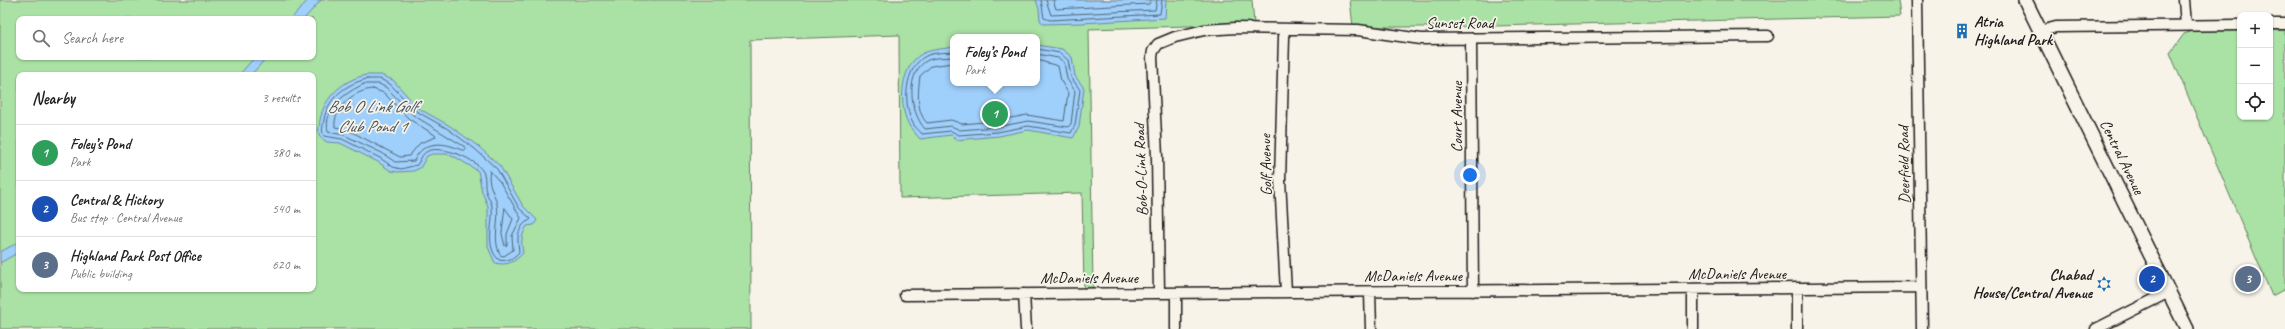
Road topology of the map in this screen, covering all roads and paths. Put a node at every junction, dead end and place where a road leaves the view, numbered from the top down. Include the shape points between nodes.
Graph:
1 (1917, 0) edge
2 (2025, 0) edge
3 (2184, 0) edge
4 (2237, 24) edge
5 (2273, 24) edge
6 (2285, 24) edge
7 (2186, 25) junction
8 (2041, 31) junction
9 (1768, 36) dead end
10 (1284, 37) dead end
11 (1471, 39) junction
12 (1155, 47) joint
13 (1921, 287) junction
14 (1797, 289) junction
15 (1693, 290) junction
16 (1473, 291) junction
17 (1286, 292) junction
18 (1370, 292) junction
19 (2169, 292) junction
20 (1159, 293) junction
21 (1176, 293) junction
22 (905, 294) dead end
23 (1024, 294) junction
24 (1026, 329) edge
25 (1176, 329) edge
26 (1371, 329) edge
27 (1693, 329) edge
28 (1797, 329) edge
29 (1922, 329) edge
30 (2096, 329) edge
31 (2187, 329) edge

1 - 13 street, Deerfield Road
2 - 8 main road, Central Avenue
3 - 7 street
4 - 7 street
5 - 6 street
7 - 8 street via 2056,27
8 - 19 main road, Central Avenue
9 - 11 street, Sunset Road
10 - 17 street, Golf Avenue via 1280,180
11 - 12 street, Sunset Road via 1422,39 1358,30 1236,28 1190,33 1162,42
11 - 16 street, Court Avenue
12 - 20 street, Bob-O-Link Road via 1152,57 1157,156
13 - 14 street, McDaniels Avenue
13 - 29 street, Deerfield Road
14 - 15 street, McDaniels Avenue
14 - 28 street
15 - 16 street, McDaniels Avenue
15 - 27 street
16 - 18 street, McDaniels Avenue
17 - 18 street, McDaniels Avenue
17 - 21 street, McDaniels Avenue
18 - 26 street
19 - 30 street
19 - 31 main road, Central Avenue
20 - 21 street, McDaniels Avenue
20 - 23 street, McDaniels Avenue
21 - 25 street
22 - 23 street, McDaniels Avenue
23 - 24 street

